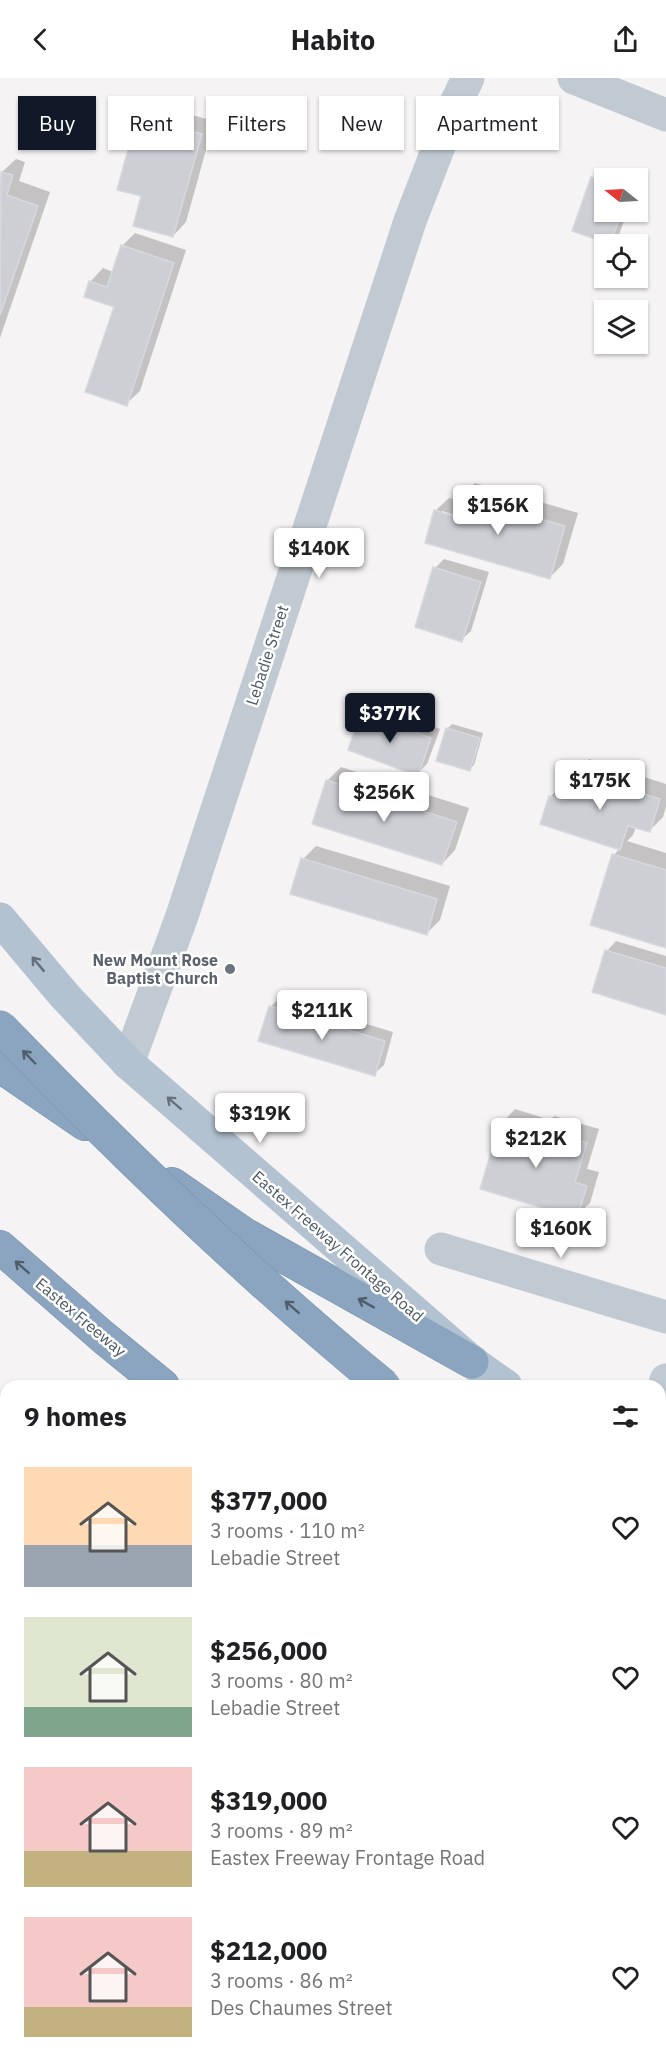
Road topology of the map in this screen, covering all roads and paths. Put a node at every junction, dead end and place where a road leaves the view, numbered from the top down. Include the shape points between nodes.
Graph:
1 (468, 78) edge
2 (574, 78) edge
3 (666, 115) edge
4 (0, 919) edge
5 (0, 1027) edge
6 (128, 1063) junction
7 (0, 1066) edge
8 (0, 1247) edge
9 (441, 1249) dead end
10 (666, 1317) edge
11 (472, 1362) junction
12 (156, 1380) edge
13 (377, 1380) edge
14 (498, 1380) edge

1 - 6 street, Lebadie Street via 410,221 183,916
2 - 3 street
6 -> 4 main road, Eastex Freeway Frontage Road
13 -> 5 highway, bridge via 156,1184
11 -> 6 main road, Eastex Freeway Frontage Road
11 -> 7 highway via 244,1234
12 -> 8 highway, Eastex Freeway
9 - 10 street
11 - 14 main road, Eastex Freeway Frontage Road

